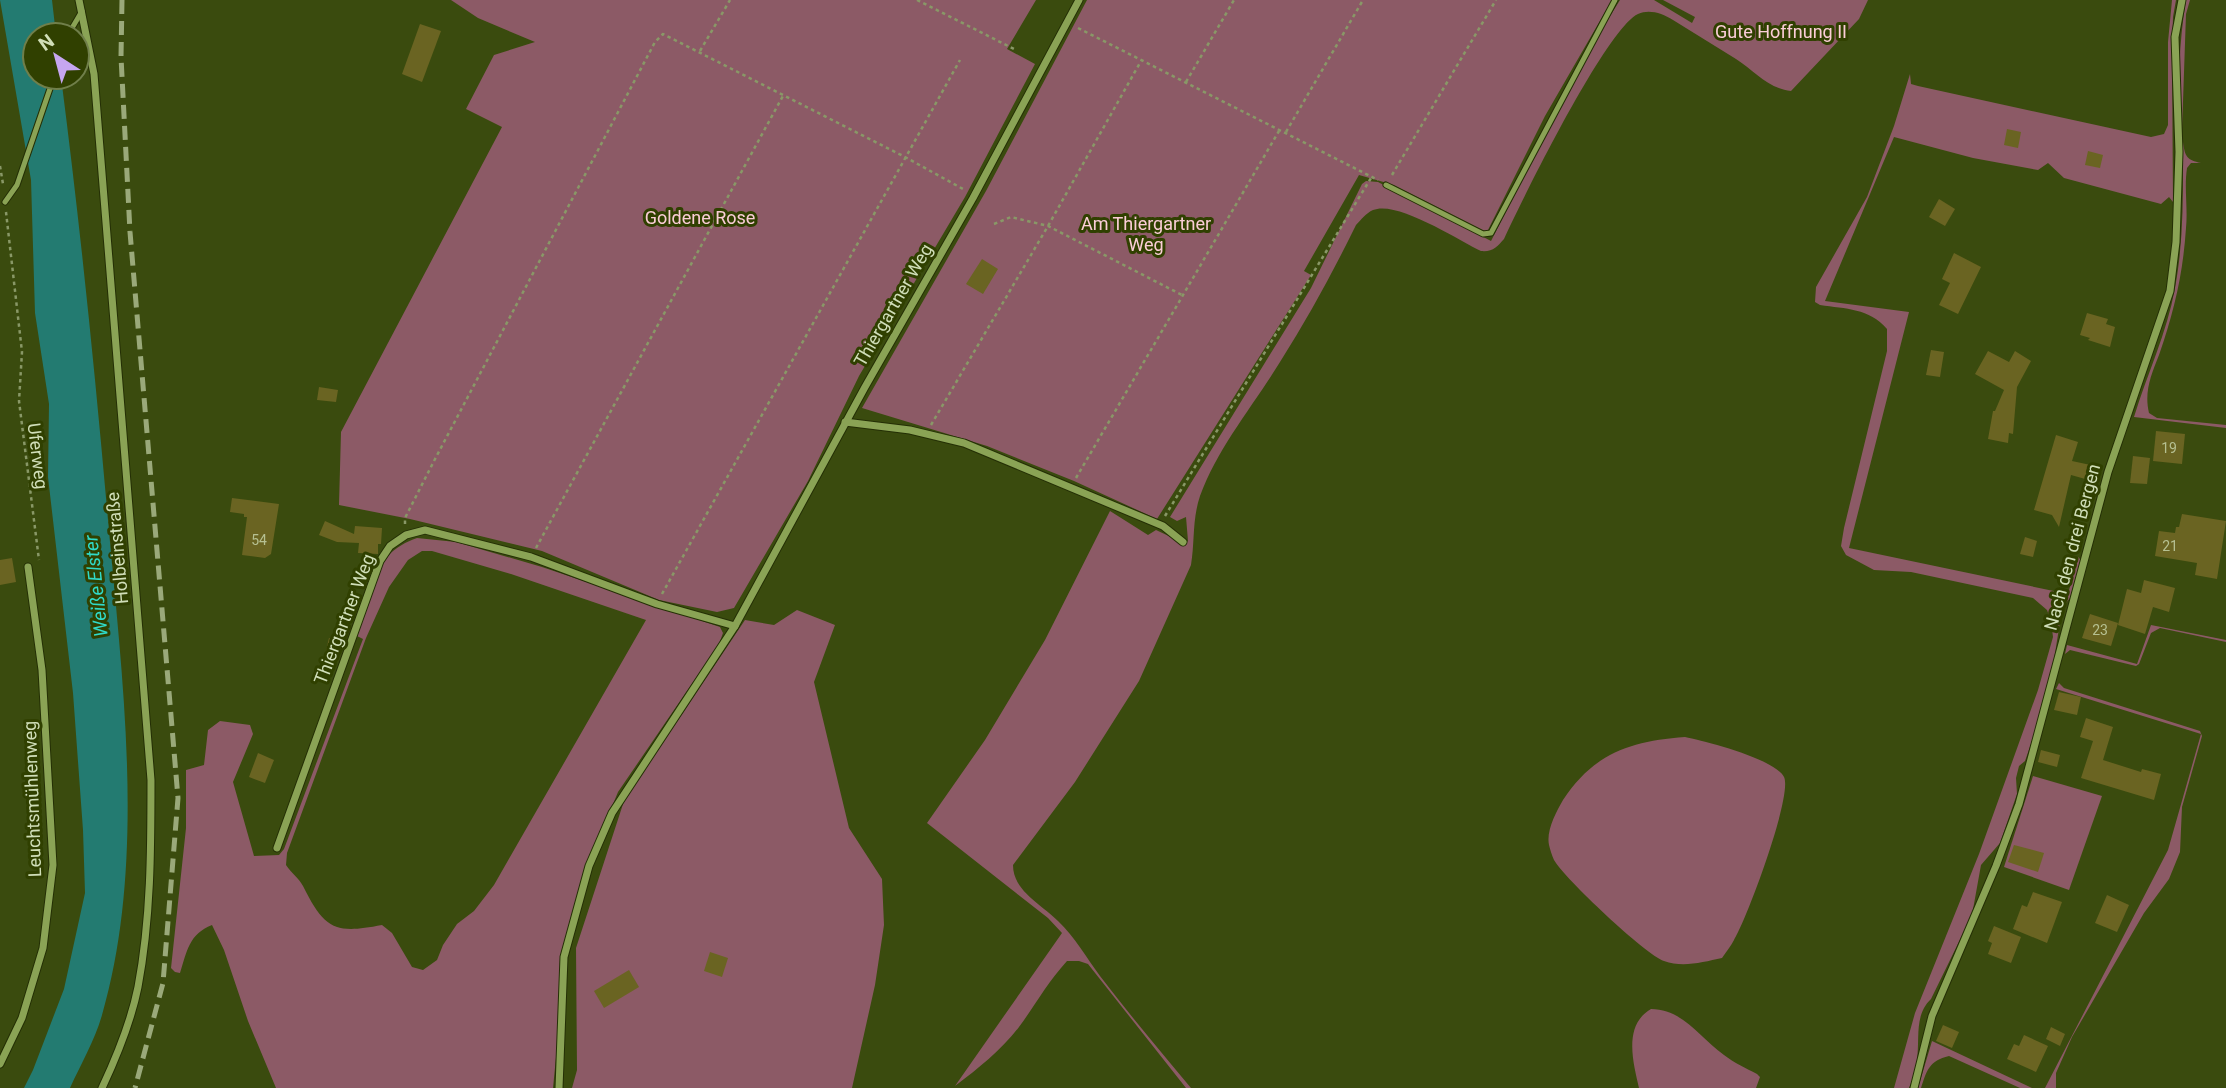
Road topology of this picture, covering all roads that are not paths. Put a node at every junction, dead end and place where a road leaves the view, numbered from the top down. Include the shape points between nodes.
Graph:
1 (79, 0) edge
2 (1079, 0) edge
3 (1615, 0) edge
4 (2182, 0) edge
5 (82, 10) junction
6 (75, 21) edge
7 (49, 91) edge
8 (1386, 185) road end
9 (5, 202) road end
10 (845, 422) junction
11 (1183, 542) dead end
12 (28, 568) dead end
13 (735, 626) junction
14 (277, 848) dead end
15 (0, 1064) edge
16 (102, 1088) edge
17 (559, 1088) edge
18 (1914, 1088) edge

1 - 5 street, Holbeinstraße
2 - 10 street, Thiergartner Weg
3 - 8 lane via 1491,233 1483,234
4 - 18 street, Nach den drei Bergen via 2175,37 2179,152 2170,291 2108,472 2019,804 1931,1016
5 - 6 lane
5 - 16 street, Holbeinstraße via 94,74 151,780 152,860 138,989
7 - 9 lane via 17,185
10 - 11 street via 964,443 1164,526
10 - 13 street, Thiergartner Weg
12 - 15 street, Leuchtsmühlenweg via 42,670 53,865 43,948 22,1018
13 - 14 street, Thiergartner Weg via 657,604 531,557 425,530 406,535 390,546 380,561
13 - 17 street, Thiergartner Weg via 612,813 589,866 564,957

